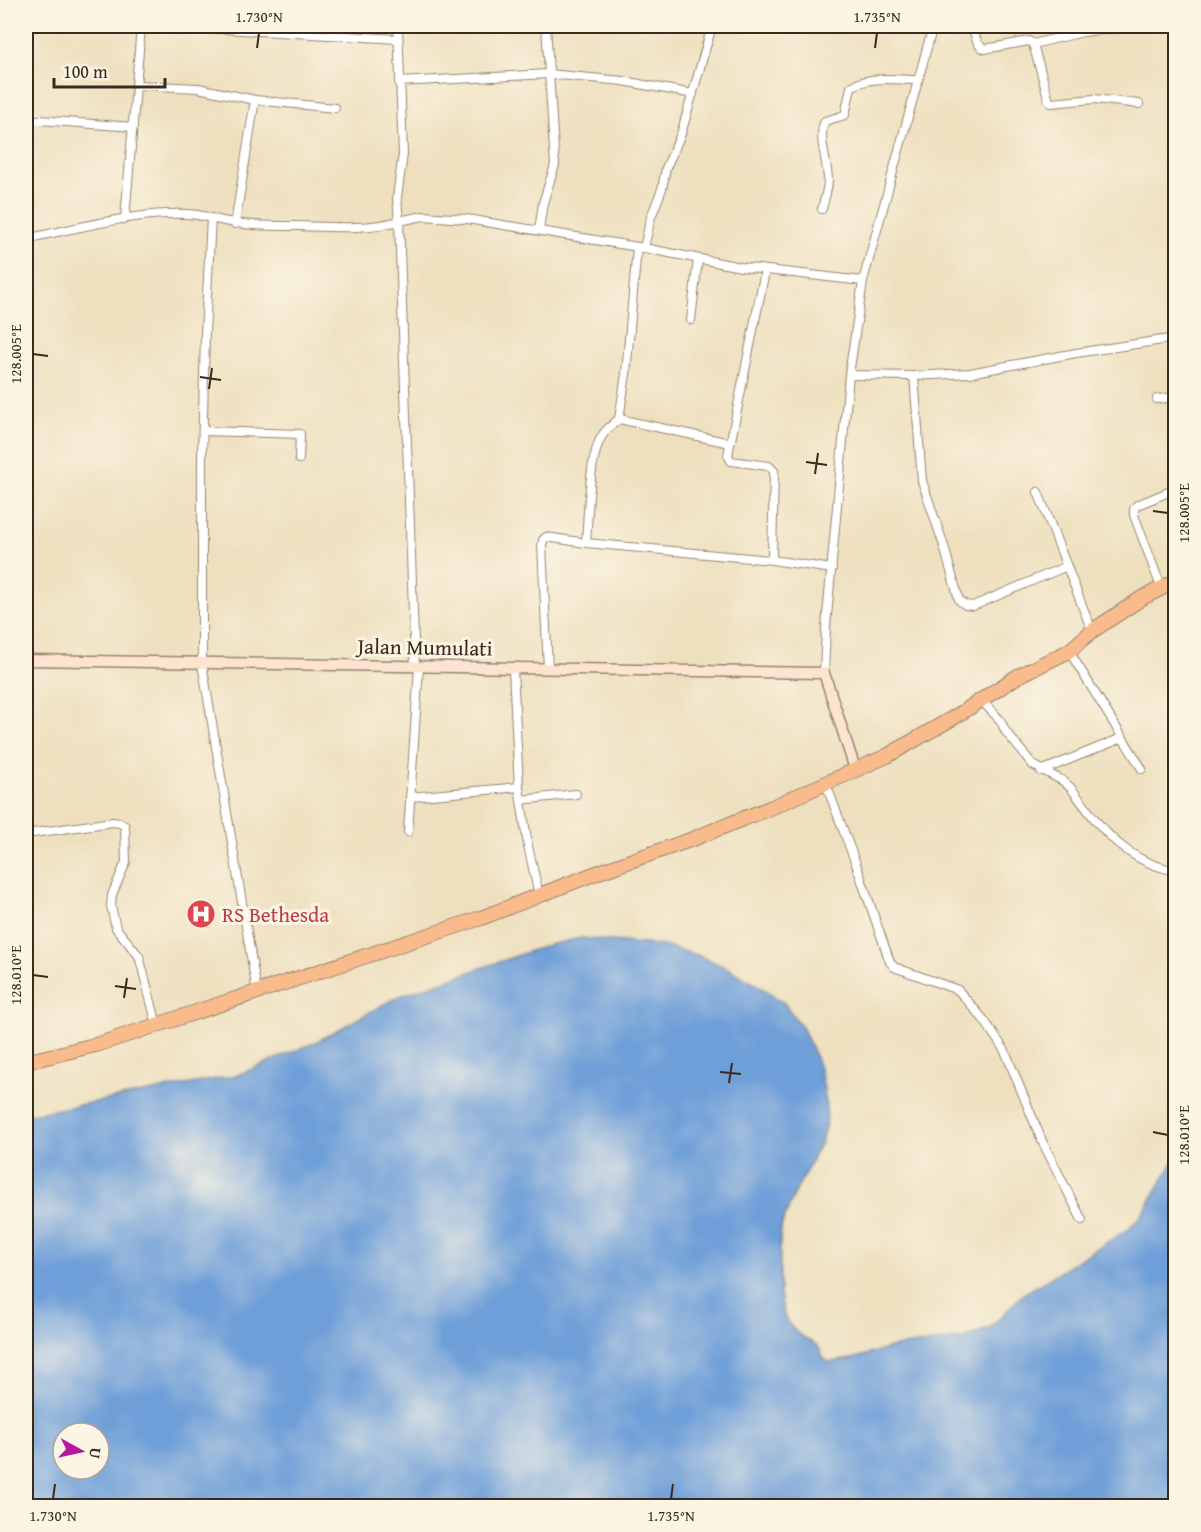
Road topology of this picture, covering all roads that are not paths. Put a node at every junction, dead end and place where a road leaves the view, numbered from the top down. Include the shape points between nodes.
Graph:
1 (141, 26) edge
2 (174, 26) edge
3 (398, 26) edge
4 (546, 26) edge
5 (712, 26) edge
6 (933, 26) edge
7 (972, 26) edge
8 (1125, 26) edge
9 (398, 39) junction
10 (1033, 44) junction
11 (548, 74) junction
12 (918, 80) junction
13 (399, 82) junction
14 (136, 85) junction
15 (693, 94) junction
16 (255, 100) junction
17 (1139, 104) dead end
18 (334, 108) dead end
19 (26, 119) edge
20 (133, 127) junction
21 (822, 210) dead end
22 (211, 218) junction
23 (125, 219) junction
24 (399, 221) junction
25 (235, 224) junction
26 (538, 230) junction
27 (26, 238) edge
28 (641, 248) junction
29 (698, 259) junction
30 (765, 271) junction
31 (863, 281) junction
32 (691, 320) dead end
33 (1176, 338) edge
34 (849, 375) junction
35 (914, 376) junction
36 (1176, 397) edge
37 (1157, 399) dead end
38 (619, 419) junction
39 (203, 431) junction
40 (730, 443) junction
41 (299, 459) dead end
42 (1176, 489) edge
43 (1038, 492) dead end
44 (585, 543) junction
45 (771, 560) junction
46 (1067, 566) junction
47 (832, 569) junction
48 (1176, 581) edge
49 (1161, 587) junction
50 (1092, 631) junction
51 (1069, 651) junction
52 (26, 660) edge
53 (202, 663) junction
54 (417, 667) junction
55 (513, 669) junction
56 (548, 669) junction
57 (824, 673) junction
58 (981, 700) junction
59 (1122, 738) junction
60 (1142, 768) dead end
61 (855, 769) junction
62 (1041, 771) junction
63 (826, 784) junction
64 (519, 787) junction
65 (576, 794) dead end
66 (410, 797) junction
67 (521, 800) junction
68 (408, 832) dead end
69 (26, 834) edge
70 (1176, 872) edge
71 (539, 895) junction
72 (257, 992) junction
73 (157, 1025) junction
74 (26, 1062) edge
75 (1082, 1220) dead end

1 - 14 street
2 - 9 street
3 - 9 street
4 - 11 street
5 - 15 street
6 - 12 street
7 - 10 street via 978,43 985,49 1029,41
8 - 10 street
9 - 13 street
10 - 17 street via 1049,102 1094,99
11 - 13 street
11 - 15 street via 623,81
11 - 26 street via 555,165
12 - 21 street via 859,82 851,87 845,115 825,121 822,133 828,181
12 - 31 street
13 - 24 street via 403,154 397,197
14 - 16 street via 198,88
14 - 20 street
15 - 28 street
16 - 18 street
16 - 25 street
19 - 20 street
20 - 23 street
22 - 23 street via 191,214
22 - 25 street
22 - 39 street
23 - 27 street
24 - 25 street via 365,227
24 - 26 street via 440,217
24 - 54 street
26 - 28 street
28 - 29 street
28 - 38 street
29 - 30 street
29 - 32 street
30 - 31 street
30 - 40 street
31 - 34 street
33 - 35 street via 970,373
34 - 35 street
34 - 47 street
35 - 46 street via 922,481 959,600 973,606
36 - 37 street
38 - 40 street
38 - 44 street via 599,442
39 - 41 street via 300,434
39 - 53 street
40 - 45 street via 731,460 769,466 774,471
42 - 49 street via 1134,509
43 - 46 street
44 - 45 street
44 - 56 street via 549,537 543,540
45 - 47 street
46 - 50 street
47 - 57 street
48 - 49 highway
49 - 50 highway
50 - 51 highway
51 - 58 highway
51 - 59 street
52 - 53 street, Jalan Mumulati
53 - 54 street, Jalan Mumulati
53 - 72 street
54 - 55 street, Jalan Mumulati
54 - 66 street
55 - 56 street, Jalan Mumulati
55 - 64 street
56 - 57 street, Jalan Mumulati
57 - 61 street
58 - 61 highway via 887,756
58 - 62 street
59 - 60 street
59 - 62 street
61 - 63 highway
62 - 70 street via 1068,784 1109,837 1124,849
63 - 71 highway via 690,840
63 - 75 street via 890,962 894,967 958,990 984,1020 1005,1051 1042,1141
64 - 66 street
64 - 67 street
65 - 67 street
66 - 68 street
67 - 71 street
69 - 73 street via 113,822 125,826 126,862 111,906 116,928 139,956
71 - 72 highway
72 - 73 highway
73 - 74 highway

